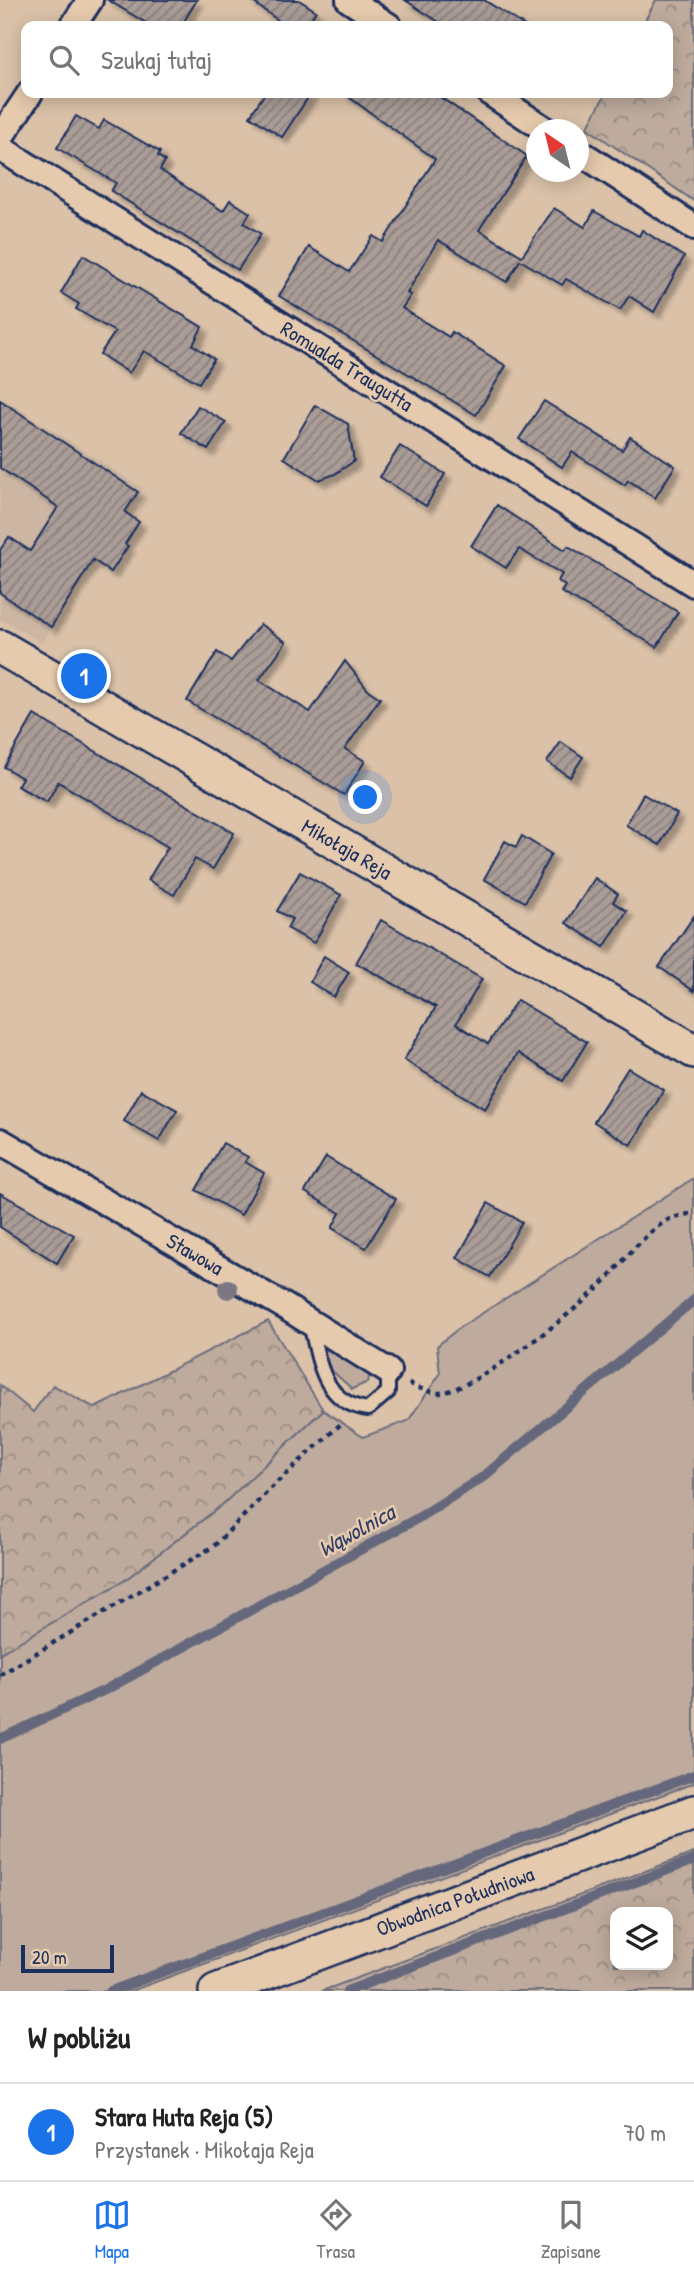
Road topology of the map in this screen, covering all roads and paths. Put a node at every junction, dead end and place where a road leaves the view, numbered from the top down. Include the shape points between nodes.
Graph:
1 (90, 0) edge
2 (349, 0) edge
3 (76, 21) edge
4 (381, 21) edge
5 (27, 98) edge
6 (498, 98) edge
7 (529, 119) edge
8 (0, 138) edge
9 (0, 148) edge
10 (589, 158) edge
11 (694, 227) edge
12 (694, 584) edge
13 (0, 647) edge
14 (694, 1051) edge
15 (0, 1141) edge
16 (694, 1213) edge
17 (310, 1322) junction
18 (388, 1371) junction
19 (357, 1408) junction
20 (0, 1675) edge
21 (694, 1812) edge
22 (215, 1991) edge

1 - 3 street
2 - 4 street
5 - 8 street
6 - 7 street
9 - 12 street, Romualda Traugutta
10 - 11 street
13 - 14 street, Mikołaja Reja
15 - 17 street, Stawowa
16 - 18 path via 669,1219 626,1255 568,1315 513,1357 455,1389 439,1393 414,1387
17 - 18 street, Stawowa
17 - 19 lane via 328,1387
18 - 19 lane via 388,1392 368,1409
19 - 20 path via 215,1546
21 - 22 street, Obwodnica Południowa

